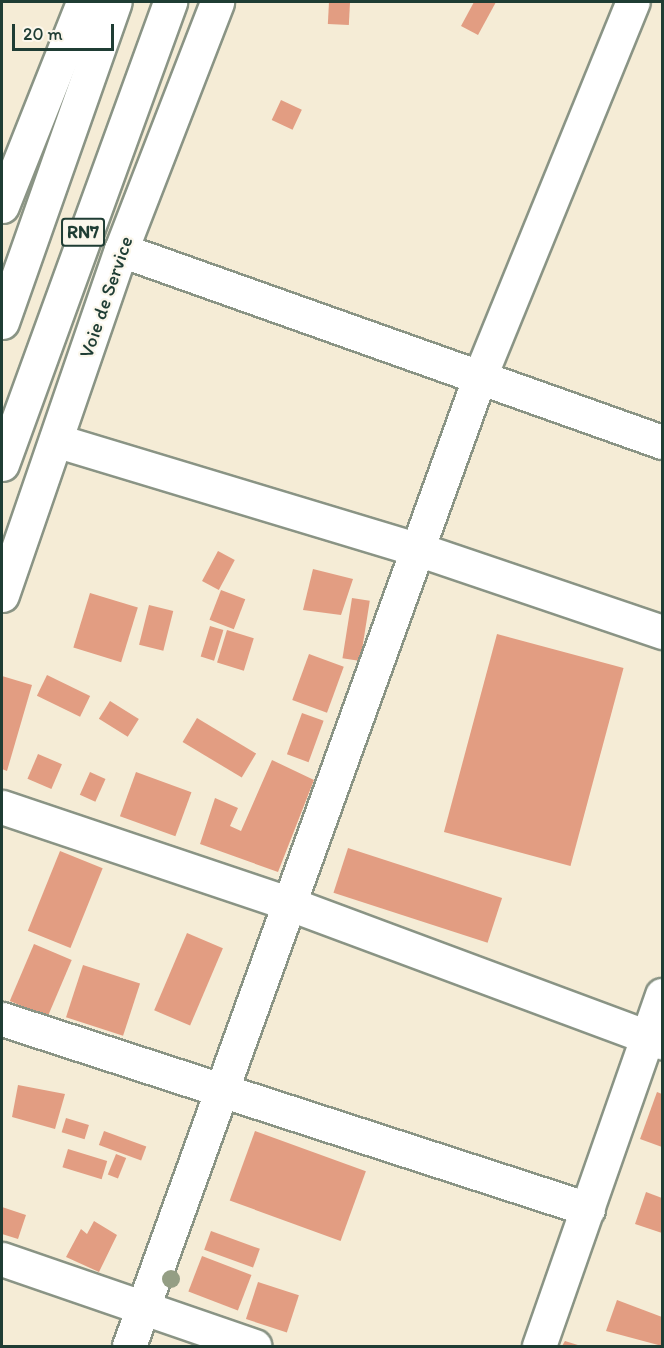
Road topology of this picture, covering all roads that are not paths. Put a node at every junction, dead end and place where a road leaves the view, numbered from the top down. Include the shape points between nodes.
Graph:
1 (83, 2) edge
2 (114, 2) edge
3 (170, 2) edge
4 (217, 2) edge
5 (633, 2) edge
6 (2, 206) edge
7 (122, 250) junction
8 (2, 321) edge
9 (480, 376) junction
10 (58, 441) junction
11 (663, 442) edge
12 (2, 464) edge
13 (420, 550) junction
14 (2, 595) edge
15 (663, 632) edge
16 (2, 807) edge
17 (290, 904) junction
18 (663, 994) edge
19 (2, 1019) edge
20 (655, 1040) edge
21 (223, 1093) junction
22 (588, 1209) junction
23 (2, 1259) edge
24 (144, 1308) junction
25 (129, 1347) edge
26 (254, 1347) edge
27 (539, 1347) edge

1 - 6 main road
2 - 8 main road, RN7
3 - 12 main road, RN7
4 - 7 main road, Voie de Service
5 - 9 main road
7 - 9 main road
7 - 10 main road, Voie de Service
9 - 11 main road
9 - 13 main road
10 - 13 main road
10 - 14 main road, Voie de Service
13 - 15 main road
13 - 17 main road
16 - 17 main road
17 - 20 main road
17 - 21 main road
18 - 20 main road
19 - 21 main road
20 - 22 main road
21 - 22 main road
21 - 24 main road
22 - 27 main road
23 - 24 main road
24 - 25 main road
24 - 26 main road

